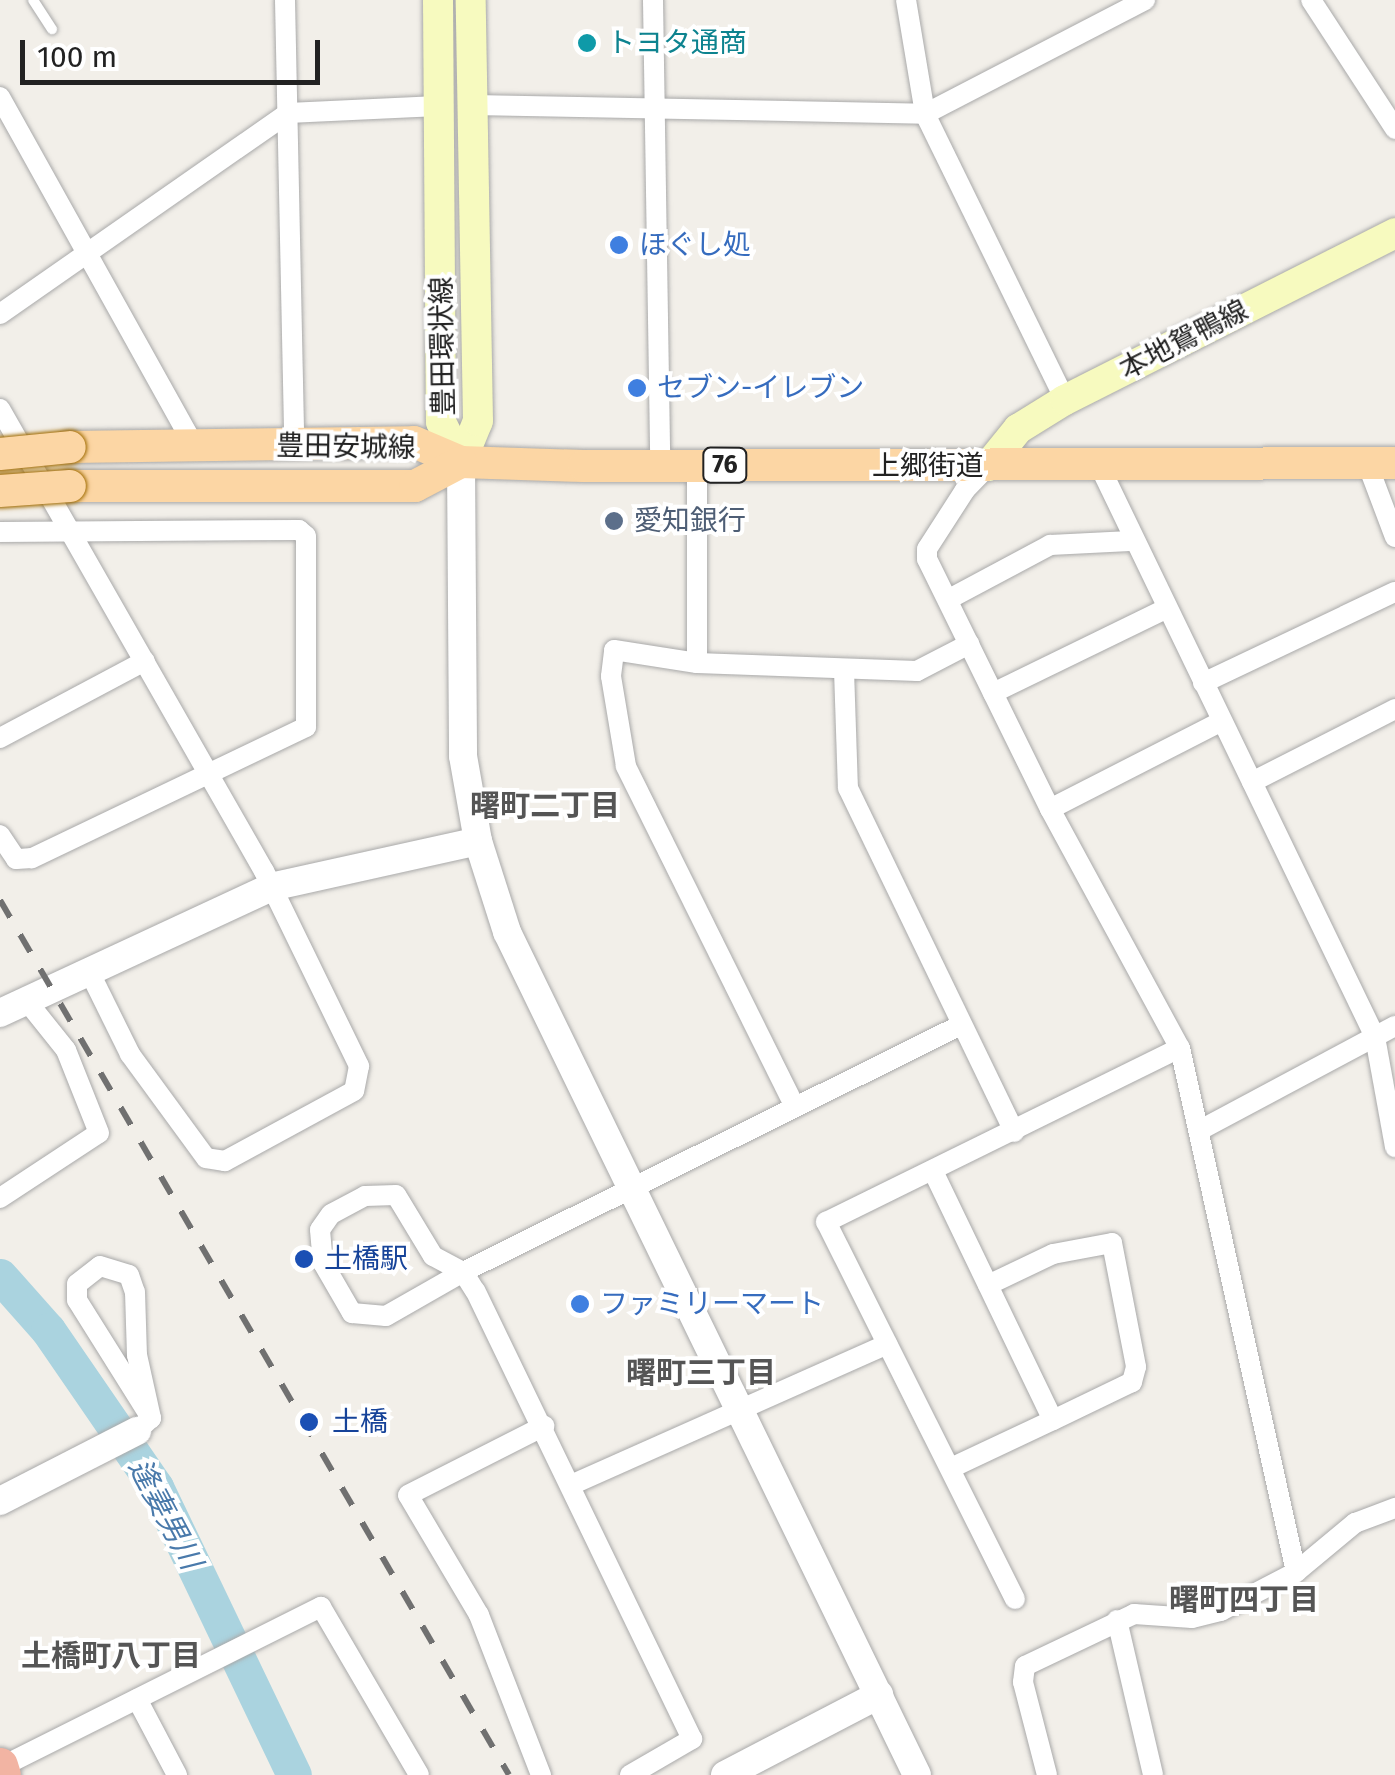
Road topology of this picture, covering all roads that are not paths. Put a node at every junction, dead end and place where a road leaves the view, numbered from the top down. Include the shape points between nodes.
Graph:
1 (33, 0) edge
2 (285, 0) edge
3 (438, 0) edge
4 (471, 0) edge
5 (653, 0) edge
6 (906, 0) edge
7 (1311, 0) edge
8 (1142, 1) edge
9 (52, 29) dead end
10 (0, 98) edge
11 (656, 104) junction
12 (472, 105) junction
13 (438, 106) junction
14 (288, 114) junction
15 (924, 114) junction
16 (1395, 129) edge
17 (1395, 232) edge
18 (88, 253) junction
19 (0, 314) edge
20 (1065, 400) junction
21 (0, 409) edge
22 (294, 445) junction
23 (195, 446) junction
24 (0, 454) edge
25 (461, 462) junction
26 (1381, 463) edge
27 (660, 465) junction
28 (698, 465) junction
29 (1099, 465) junction
30 (988, 466) junction
31 (0, 492) edge
32 (68, 529) junction
33 (0, 532) edge
34 (1395, 538) edge
35 (1130, 541) junction
36 (1395, 592) edge
37 (949, 599) junction
38 (1166, 609) junction
39 (970, 644) junction
40 (145, 661) junction
41 (697, 663) junction
42 (844, 670) junction
43 (1204, 683) junction
44 (993, 693) junction
45 (1395, 709) edge
46 (1222, 721) junction
47 (0, 738) edge
48 (211, 774) junction
49 (1252, 782) junction
50 (1050, 809) junction
51 (0, 835) edge
52 (478, 841) junction
53 (271, 887) junction
54 (88, 969) junction
55 (26, 1000) junction
56 (0, 1013) edge
57 (959, 1026) junction
58 (1395, 1026) edge
59 (1375, 1037) junction
60 (1180, 1048) junction
61 (795, 1107) junction
62 (1202, 1129) junction
63 (1014, 1132) junction
64 (1395, 1147) edge
65 (933, 1171) junction
66 (630, 1190) junction
67 (0, 1198) edge
68 (433, 1256) junction
69 (463, 1272) junction
70 (988, 1285) junction
71 (418, 1298) junction
72 (887, 1344) junction
73 (740, 1407) junction
74 (1053, 1420) junction
75 (144, 1424) junction
76 (544, 1426) junction
77 (952, 1468) junction
78 (573, 1484) junction
79 (0, 1501) edge
80 (1395, 1508) edge
81 (1296, 1572) junction
82 (1016, 1599) dead end
83 (1117, 1620) junction
84 (879, 1694) junction
85 (137, 1700) junction
86 (0, 1766) edge
87 (728, 1774) edge
88 (3, 1775) edge
89 (177, 1775) edge
90 (420, 1775) edge
91 (541, 1775) edge
92 (630, 1775) edge
93 (917, 1775) edge
94 (1047, 1775) edge
95 (1153, 1775) edge

1 - 9 lane
2 - 14 street
3 - 13 main road, 豊田環状線
4 - 12 main road, 豊田環状線
5 - 11 street
6 - 15 street
7 - 16 street
8 - 15 street
10 - 18 street
11 - 12 street
11 - 15 street
11 - 27 street
12 - 25 main road, 豊田環状線 via 478,421
13 - 14 street
13 - 25 main road, 豊田環状線 via 441,422
14 - 18 street
14 - 22 street
15 - 20 street
17 - 20 main road, 本地鴛鴨線
18 - 19 street
18 - 23 street
20 - 30 main road, 本地鴛鴨線 via 1018,429
21 - 32 street
22 - 23 main road, 豊田安城線 / 76
22 - 25 main road, 豊田安城線 / 76 via 414,442
23 - 24 main road, 豊田安城線 / 76, bridge
25 - 27 main road, 上郷街道 / 76
25 - 31 main road, 豊田安城線 / 76, bridge via 415,486
25 - 52 street via 463,756
26 - 29 main road, 上郷街道 / 76
26 - 34 street
27 - 28 main road, 上郷街道 / 76
28 - 30 main road, 上郷街道 / 76
28 - 41 street
29 - 30 main road, 上郷街道 / 76
29 - 35 street
30 - 37 street via 927,549
32 - 33 street
32 - 40 street
32 - 48 street via 300,530 306,536 306,727
35 - 37 street via 1050,545
35 - 38 street
36 - 43 street
37 - 39 street
38 - 43 street
38 - 44 street
39 - 42 street via 917,670
39 - 44 street
40 - 47 street
40 - 48 street
41 - 42 street
41 - 61 street via 614,650 611,676 626,766
42 - 57 street via 848,788
43 - 46 street
44 - 50 street
45 - 49 street
46 - 49 street
46 - 50 street
48 - 51 street via 32,858 16,858
48 - 53 street
49 - 59 street
50 - 60 street
52 - 53 street
52 - 66 street via 507,932 601,1117
53 - 54 street
53 - 54 street via 359,1066 358,1076 354,1091 225,1161 206,1158 130,1054
54 - 55 street
55 - 56 street
55 - 67 street via 66,1050 99,1133
57 - 61 street
57 - 63 street
58 - 59 street
59 - 62 street
59 - 64 street
60 - 62 street
60 - 63 street
61 - 66 street
62 - 81 street
63 - 65 street
65 - 70 street
65 - 72 street via 826,1222
66 - 69 street
66 - 73 street
68 - 69 street
68 - 71 street
68 - 71 street via 396,1196 365,1196 331,1214 320,1230 323,1263 352,1314 386,1316
69 - 71 street
69 - 76 street
70 - 74 street
70 - 74 street via 1054,1254 1112,1244 1136,1367 1132,1382
72 - 73 street
72 - 77 street
73 - 78 street
73 - 84 street
74 - 77 street
75 - 75 street via 77,1300 78,1284 100,1266 128,1275 135,1292
75 - 79 street
76 - 78 street
76 - 91 street via 408,1495 479,1615
77 - 82 street
78 - 92 street via 692,1739
80 - 81 street via 1354,1523
81 - 83 street via 1222,1611
83 - 94 street via 1021,1674
83 - 95 street
84 - 87 street
84 - 93 street
85 - 86 street
85 - 89 street
85 - 90 street via 322,1607
86 - 88 highway

